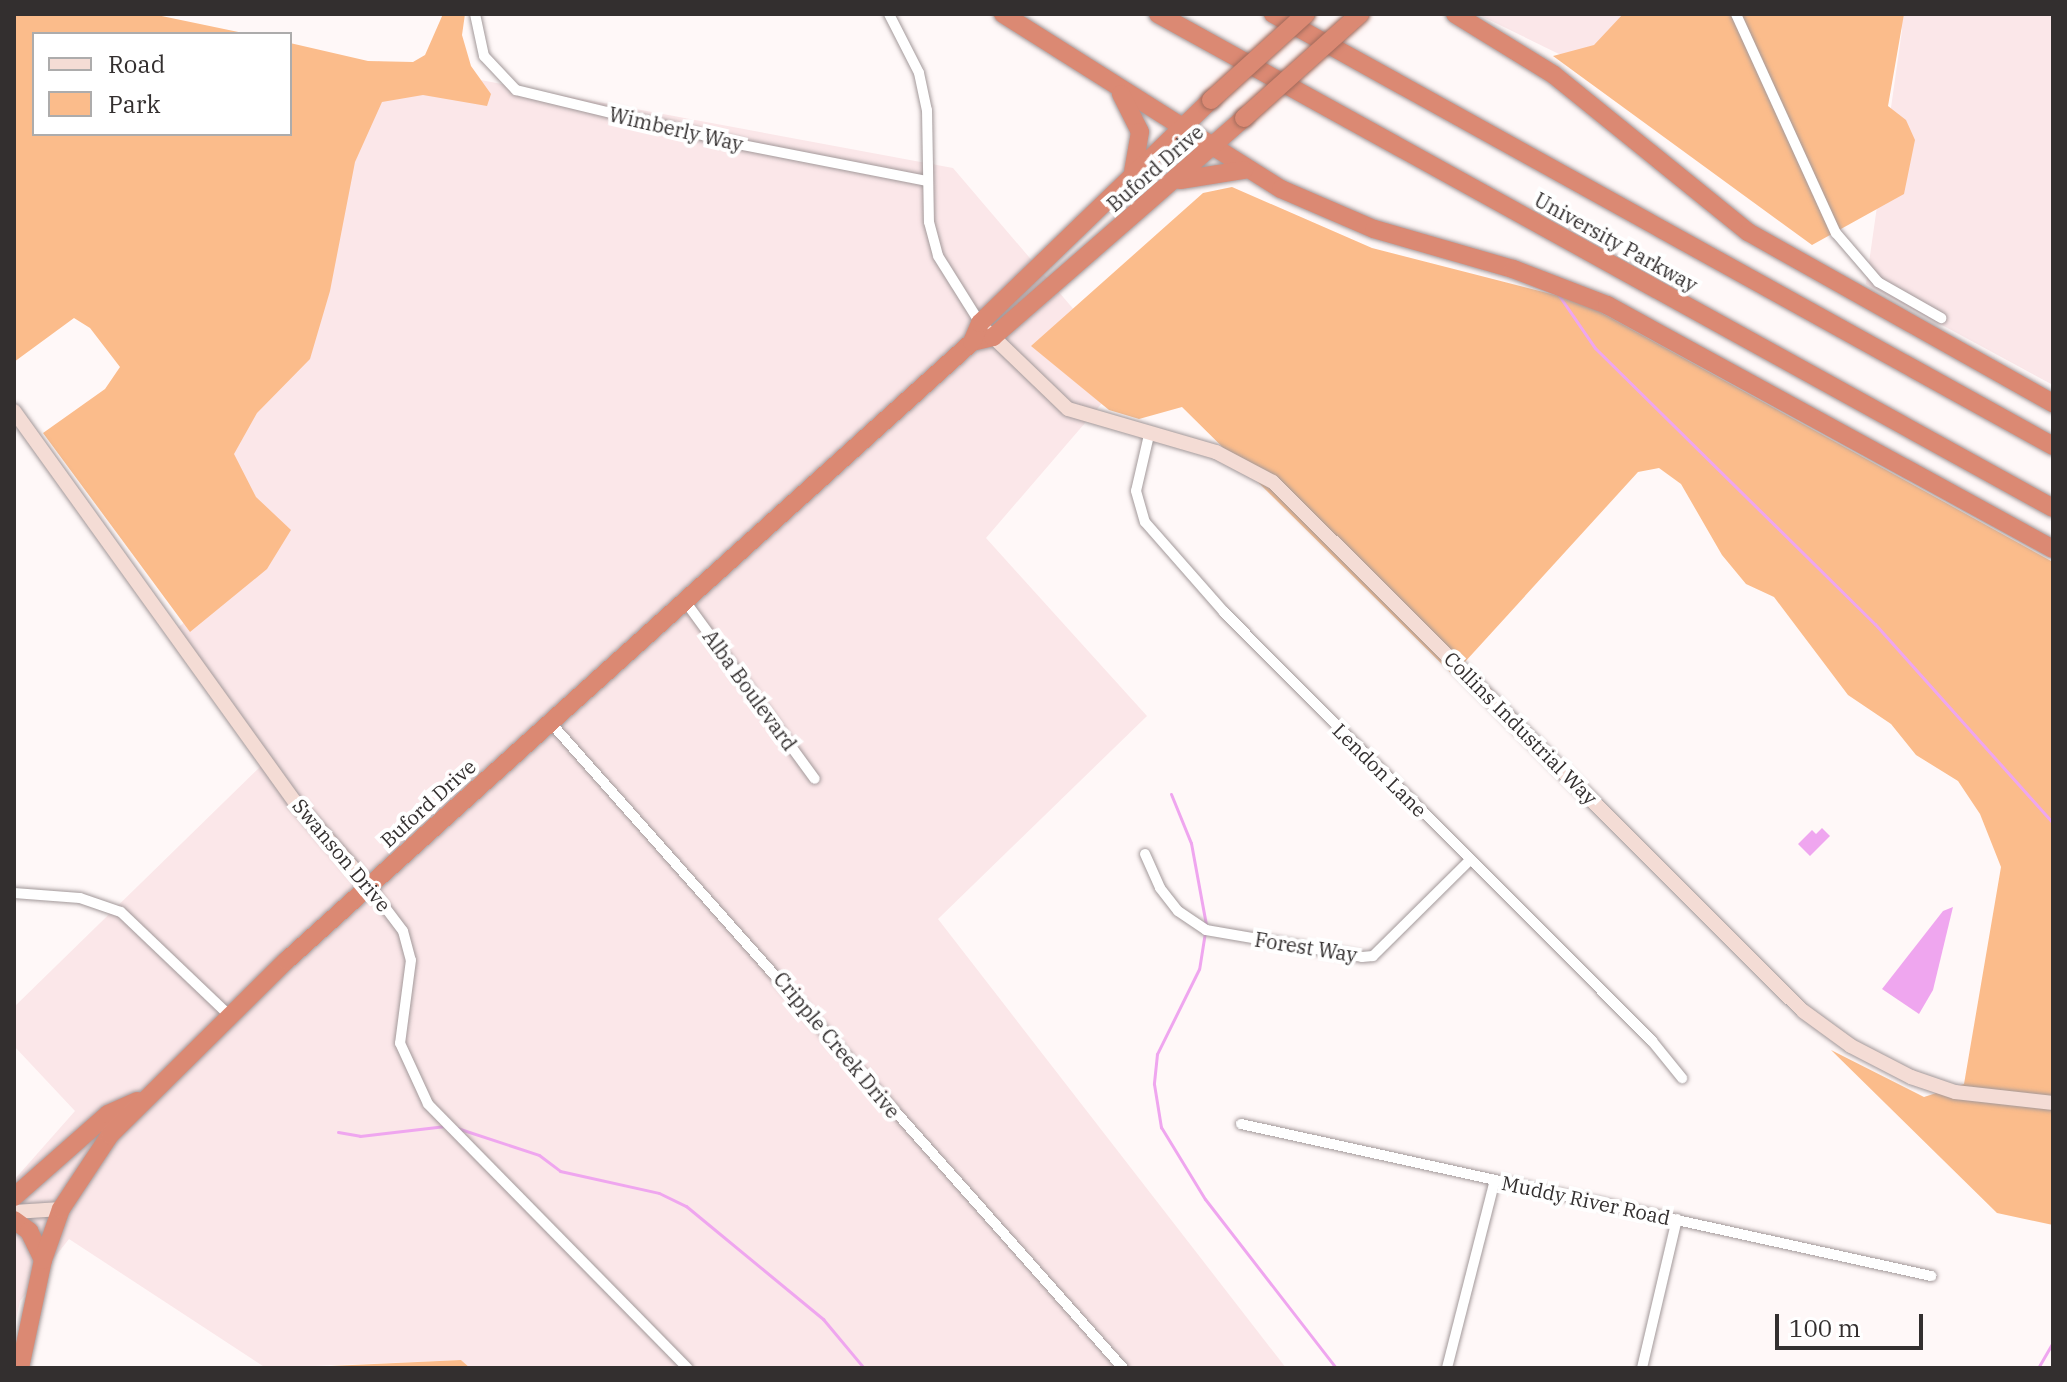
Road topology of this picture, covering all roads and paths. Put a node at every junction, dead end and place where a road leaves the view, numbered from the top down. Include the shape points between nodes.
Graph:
1 (475, 14) edge
2 (889, 14) edge
3 (1003, 14) edge
4 (1158, 14) edge
5 (1273, 14) edge
6 (1306, 14) edge
7 (1360, 14) edge
8 (1455, 14) edge
9 (1736, 14) edge
10 (1474, 21) edge
11 (1115, 85) junction
12 (1180, 127) junction
13 (1213, 148) junction
14 (1133, 170) junction
15 (1244, 170) junction
16 (927, 181) junction
17 (1175, 181) junction
18 (1941, 318) dead end
19 (980, 323) junction
20 (993, 337) junction
21 (972, 342) junction
22 (2053, 403) edge
23 (14, 411) edge
24 (1149, 435) junction
25 (2053, 446) edge
26 (2053, 508) edge
27 (2053, 549) edge
28 (685, 601) junction
29 (550, 722) junction
30 (815, 779) dead end
31 (1145, 854) dead end
32 (1469, 861) junction
33 (369, 886) junction
34 (14, 893) edge
35 (231, 1017) junction
36 (1682, 1078) dead end
37 (150, 1094) junction
38 (2053, 1103) edge
39 (1241, 1124) dead end
40 (1495, 1180) junction
41 (14, 1197) edge
42 (61, 1209) junction
43 (14, 1212) edge
44 (1677, 1219) junction
45 (14, 1220) edge
46 (43, 1260) junction
47 (1931, 1276) dead end
48 (20, 1368) edge
49 (687, 1368) edge
50 (1123, 1368) edge
51 (1447, 1368) edge
52 (1642, 1368) edge

1 - 16 street, Wimberly Way via 484,56 516,90 743,145
2 - 16 street via 919,73 927,110
3 - 11 highway
4 - 26 highway, University Parkway
5 - 25 highway, University Parkway
6 - 12 highway, Buford Drive, bridge
7 - 13 highway, Buford Drive, bridge
8 - 10 highway
9 - 18 street via 1836,233 1878,282
10 - 22 highway via 1554,75 1748,232
11 - 12 highway
11 - 14 highway via 1140,132
12 - 13 highway
12 - 14 highway, Buford Drive
13 - 15 highway
13 - 17 highway, Buford Drive
14 - 19 highway, Buford Drive
15 - 17 highway
15 - 27 highway via 1348,220 1513,269 1607,305
16 - 19 street via 938,256
17 - 20 highway, Buford Drive
19 - 20 street, Collins Industrial Way
19 - 21 highway, Buford Drive
20 - 21 highway, Buford Drive
20 - 24 street, Collins Industrial Way via 1068,409
21 - 28 highway, Buford Drive
23 - 33 street, Swanson Drive via 302,812
24 - 32 street, Lendon Lane via 1136,491 1145,522 1224,612
24 - 38 street, Collins Industrial Way via 1234,458 1273,482 1803,1011 1851,1046 1911,1077 1955,1092
28 - 29 highway, Buford Drive
28 - 30 street, Alba Boulevard
29 - 33 highway, Buford Drive
29 - 50 street, Cripple Creek Drive
31 - 32 street, Forest Way via 1160,888 1178,911 1206,930 1362,957 1373,956
32 - 36 street, Lendon Lane via 1652,1041
33 - 35 highway, Buford Drive
33 - 49 street, Swanson Drive via 403,931 411,960 400,1043 428,1104
34 - 35 street via 107,905 161,948
35 - 37 highway, Buford Drive
37 - 41 highway via 108,1114
37 - 42 highway, Buford Drive via 90,1160
39 - 40 street, Muddy River Road
40 - 44 street, Muddy River Road
40 - 51 street
42 - 43 street
42 - 46 highway, Buford Drive
44 - 47 street, Muddy River Road
44 - 52 street
45 - 46 highway via 29,1231
46 - 48 highway, Buford Drive

